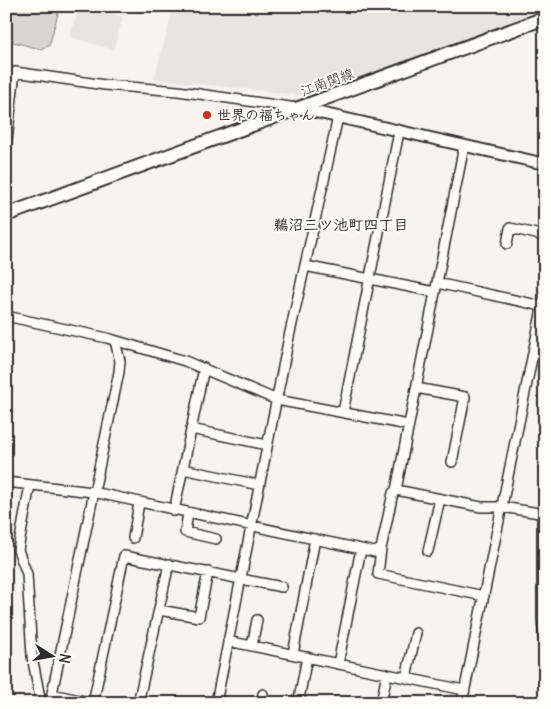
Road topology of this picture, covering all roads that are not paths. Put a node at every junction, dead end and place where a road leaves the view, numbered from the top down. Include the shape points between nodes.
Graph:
1 (545, 18) edge
2 (298, 108) junction
3 (338, 117) junction
4 (399, 132) junction
5 (464, 146) junction
6 (6, 148) edge
7 (545, 164) edge
8 (6, 215) edge
9 (545, 236) edge
10 (507, 244) dead end
11 (305, 266) junction
12 (371, 279) junction
13 (436, 288) junction
14 (545, 294) edge
15 (543, 310) edge
16 (6, 316) edge
17 (115, 341) junction
18 (204, 368) junction
19 (416, 388) junction
20 (277, 400) junction
21 (344, 412) junction
22 (408, 424) junction
23 (191, 429) junction
24 (267, 445) junction
25 (452, 462) dead end
26 (183, 469) junction
27 (6, 482) edge
28 (30, 485) junction
29 (259, 485) junction
30 (396, 490) junction
31 (93, 492) junction
32 (440, 499) junction
33 (139, 503) junction
34 (502, 507) junction
35 (174, 511) junction
36 (188, 513) junction
37 (544, 514) edge
38 (251, 526) junction
39 (133, 538) dead end
40 (216, 539) dead end
41 (315, 540) junction
42 (361, 549) junction
43 (381, 549) junction
44 (428, 551) dead end
45 (168, 564) junction
46 (208, 572) junction
47 (240, 579) junction
48 (282, 587) dead end
49 (484, 596) junction
50 (159, 610) junction
51 (258, 620) dead end
52 (416, 633) dead end
53 (228, 641) junction
54 (252, 646) junction
55 (545, 652) edge
56 (293, 654) junction
57 (307, 657) junction
58 (338, 664) junction
59 (387, 674) junction
60 (406, 678) junction
61 (464, 690) junction
62 (51, 699) edge
63 (41, 703) edge
64 (93, 703) edge
65 (138, 703) edge
66 (216, 703) edge
67 (304, 703) edge
68 (381, 703) edge
69 (462, 703) edge

1 - 2 main road, 江南関線
2 - 3 street
2 - 6 street via 15,72
2 - 8 main road, 江南関線
3 - 4 street
3 - 11 street
4 - 5 street
4 - 12 street
5 - 7 street
5 - 13 street
9 - 10 street via 510,228
11 - 12 street
11 - 20 street
12 - 13 street
12 - 21 street
13 - 15 street
13 - 19 street
14 - 15 street
15 - 34 street
16 - 17 street
17 - 18 street
17 - 31 street via 119,372
18 - 20 street
18 - 23 street
19 - 22 street
19 - 25 street via 465,397
20 - 21 street
20 - 24 street
21 - 22 street
22 - 30 street
23 - 24 street
23 - 26 street
24 - 29 street
26 - 29 street
26 - 35 street
27 - 28 street
28 - 31 street
28 - 63 street via 18,550 27,574 32,656
29 - 38 street
30 - 32 street
30 - 43 street
31 - 33 street
31 - 62 street
32 - 34 street via 481,507
32 - 44 street
33 - 35 street
33 - 39 street
34 - 37 street
34 - 49 street
35 - 36 street
36 - 38 street
36 - 40 street via 185,532
37 - 55 street via 542,618
38 - 41 street
38 - 47 street
41 - 42 street
41 - 56 street
42 - 43 street via 375,552
42 - 58 street
43 - 49 street via 378,574
45 - 46 street
45 - 50 street
45 - 64 street via 124,556
46 - 47 street
46 - 50 street via 199,618
47 - 48 street
47 - 53 street
49 - 61 street
50 - 65 street
51 - 54 street
52 - 60 street
53 - 54 street
53 - 66 street
54 - 56 street
56 - 57 street
57 - 58 street
57 - 67 street via 299,699
58 - 59 street
59 - 60 street
59 - 68 street
60 - 61 street
61 - 69 street
62 - 64 street

